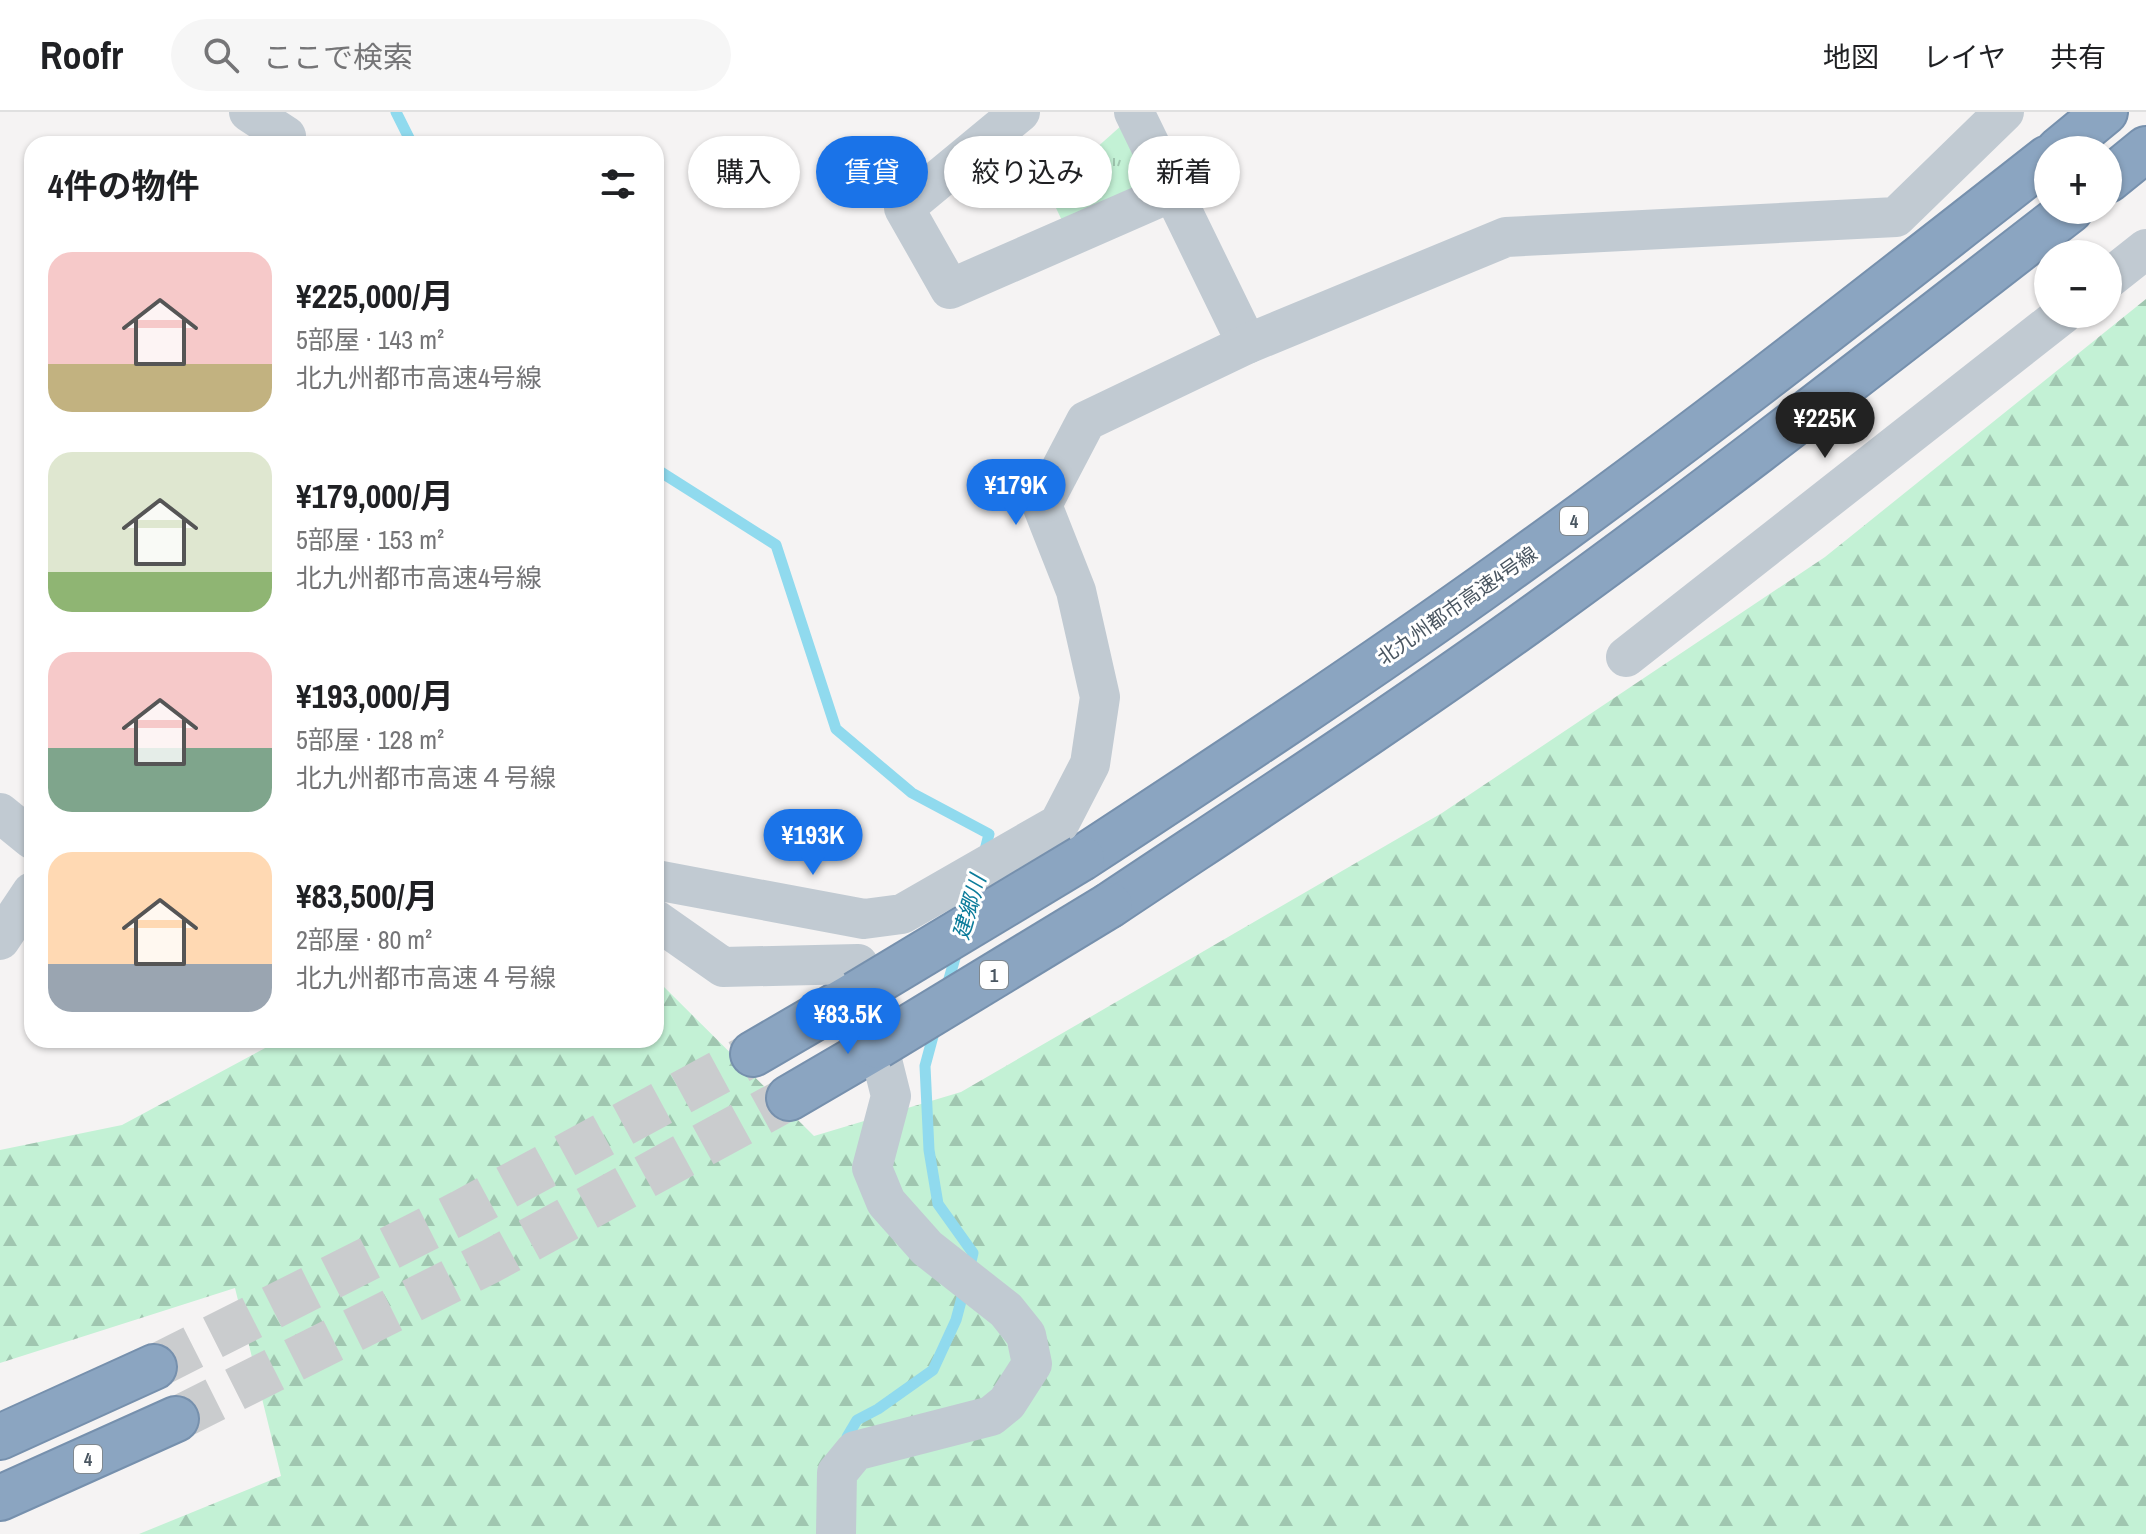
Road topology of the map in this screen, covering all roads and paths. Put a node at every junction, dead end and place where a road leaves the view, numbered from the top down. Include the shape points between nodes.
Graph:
1 (249, 112) edge
2 (1020, 112) edge
3 (1134, 112) edge
4 (2004, 112) edge
5 (2105, 112) edge
6 (286, 136) dead end
7 (1146, 136) edge
8 (2076, 136) edge
9 (2146, 149) edge
10 (2034, 169) edge
11 (2122, 169) edge
12 (1135, 208) edge
13 (1182, 208) edge
14 (2052, 224) edge
15 (2146, 249) edge
16 (2122, 268) edge
17 (2045, 328) edge
18 (1247, 344) junction
19 (1626, 657) dead end
20 (0, 813) edge
21 (24, 832) edge
22 (664, 882) edge
23 (24, 904) edge
24 (864, 919) junction
25 (664, 926) edge
26 (0, 940) edge
27 (857, 979) junction
28 (753, 1054) tunnel mouth
29 (789, 1098) tunnel mouth
30 (154, 1367) tunnel mouth
31 (176, 1419) tunnel mouth
32 (0, 1437) edge
33 (0, 1498) edge
34 (836, 1534) edge

1 - 6 street
2 - 12 street via 904,208 950,289
3 - 7 street
4 - 18 street via 1896,217 1506,237
5 - 8 highway
9 - 11 highway
10 - 27 highway, 北九州都市高速4号線 / 4, bridge via 1700,427 1292,721 1082,858
13 - 18 street
14 - 29 highway, 1, bridge via 1539,614 1316,769 1110,905
15 - 16 street
17 - 19 street
18 - 24 street via 1086,421 1042,505 1076,591 1100,697 1090,764 1059,824 902,914
20 - 21 street
22 - 24 street
23 - 26 street
24 - 27 street
25 - 27 street via 723,967
27 - 28 highway, 4
27 - 34 street via 891,1096 872,1168 886,1202 927,1248 1006,1310 1026,1335 1032,1364 1007,1403 991,1416 855,1451 837,1473
30 - 32 highway
31 - 33 highway, 4

